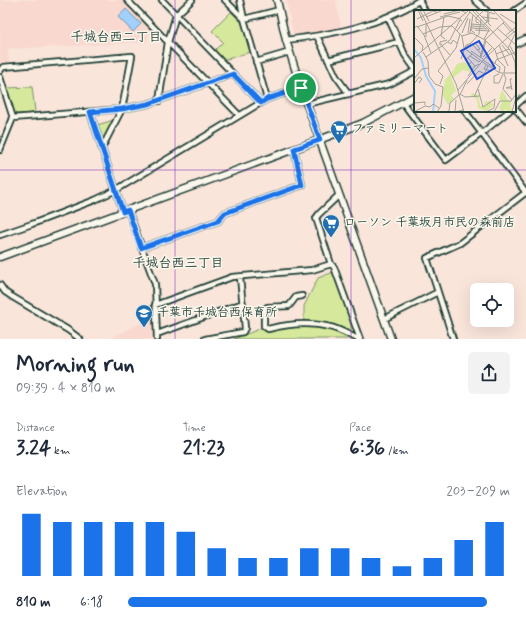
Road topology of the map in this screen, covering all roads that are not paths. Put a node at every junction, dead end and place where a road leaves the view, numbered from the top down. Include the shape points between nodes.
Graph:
1 (127, 0) edge
2 (162, 0) edge
3 (192, 0) edge
4 (225, 0) edge
5 (240, 0) edge
6 (277, 0) edge
7 (420, 0) edge
8 (475, 0) edge
9 (526, 3) edge
10 (279, 10) junction
11 (425, 10) edge
12 (487, 10) edge
13 (516, 10) edge
14 (176, 15) junction
15 (388, 17) junction
16 (244, 19) junction
17 (317, 36) junction
18 (286, 40) junction
19 (168, 42) junction
20 (399, 42) junction
21 (290, 52) junction
22 (328, 60) junction
23 (256, 62) junction
24 (414, 68) edge
25 (414, 71) edge
26 (0, 72) edge
27 (233, 74) junction
28 (0, 77) edge
29 (209, 83) junction
30 (301, 88) junction
31 (349, 94) junction
32 (414, 96) edge
33 (526, 96) edge
34 (267, 99) junction
35 (159, 101) junction
36 (403, 102) junction
37 (261, 103) junction
38 (306, 104) junction
39 (516, 104) edge
40 (516, 107) edge
41 (122, 109) junction
42 (90, 112) junction
43 (466, 112) edge
44 (508, 112) edge
45 (240, 115) junction
46 (14, 118) junction
47 (526, 122) edge
48 (482, 134) junction
49 (320, 140) junction
50 (101, 146) junction
51 (294, 149) junction
52 (0, 150) edge
53 (116, 190) junction
54 (525, 192) edge
55 (339, 195) junction
56 (125, 211) junction
57 (0, 235) edge
58 (141, 248) junction
59 (0, 258) edge
60 (331, 264) junction
61 (240, 277) junction
62 (0, 285) edge
63 (438, 292) junction
64 (302, 296) dead end
65 (243, 303) junction
66 (156, 305) junction
67 (384, 319) junction
68 (157, 336) edge
69 (80, 339) edge
70 (205, 339) edge
71 (359, 339) edge
72 (391, 339) edge
73 (453, 339) edge

1 - 19 street
2 - 14 street
3 - 14 street
4 - 16 street
5 - 16 street
6 - 10 street
7 - 11 street
7 - 15 street
8 - 12 street
9 - 13 street
10 - 16 street
10 - 18 street
14 - 19 street
14 - 27 street
15 - 17 street via 359,28
15 - 20 street
16 - 23 street
17 - 18 street
17 - 22 street
18 - 21 street
19 - 29 street
19 - 35 street
20 - 22 street
20 - 24 street
21 - 23 street
21 - 30 street
22 - 31 street
23 - 34 street
25 - 31 street via 390,84
26 - 41 street via 3,67 132,56
27 - 29 street
27 - 37 street
28 - 46 street
29 - 35 street
29 - 45 street
30 - 34 street
30 - 38 street
31 - 38 street
32 - 36 street
33 - 39 street
34 - 37 street
35 - 41 street
36 - 48 street via 446,160
36 - 49 street via 363,123
37 - 45 street
38 - 49 street
40 - 47 street
41 - 42 street
41 - 50 street
42 - 46 street
42 - 50 street
43 - 48 street
44 - 48 street
45 - 53 street
46 - 52 street
48 - 54 street
49 - 51 street
49 - 55 street
50 - 53 street
51 - 56 street
51 - 58 street via 302,185 225,213 218,221
53 - 56 street
53 - 57 street
54 - 63 street via 460,243 426,258
55 - 60 street via 316,218
55 - 67 street
56 - 58 street
56 - 59 street
58 - 66 street via 155,284
60 - 61 street via 312,270
60 - 71 street via 337,274
61 - 65 street
61 - 66 street via 232,277
62 - 69 street via 11,296
63 - 67 street
63 - 73 street
64 - 71 street via 296,297 289,306 268,307 264,311 264,326 268,328 304,324 330,327
65 - 68 street
65 - 70 street via 243,332
66 - 68 street
67 - 72 street

